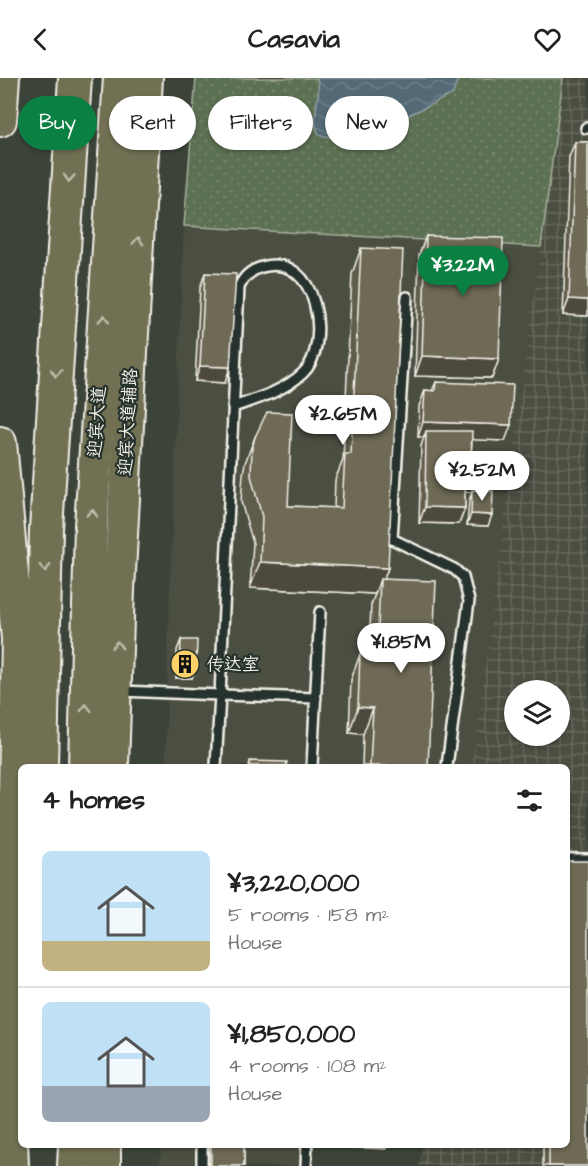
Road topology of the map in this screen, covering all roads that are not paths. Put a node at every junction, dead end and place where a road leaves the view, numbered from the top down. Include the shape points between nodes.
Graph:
1 (3, 78) edge
2 (75, 78) edge
3 (120, 78) edge
4 (147, 78) edge
5 (0, 120) edge
6 (407, 297) dead end
7 (233, 407) junction
8 (0, 443) edge
9 (320, 612) dead end
10 (115, 691) junction
11 (220, 694) junction
12 (316, 698) junction
13 (41, 764) edge
14 (85, 764) edge
15 (113, 764) edge
16 (216, 764) edge
17 (312, 764) edge
18 (447, 764) edge
19 (570, 859) edge
20 (588, 859) edge
21 (33, 1148) edge
22 (75, 1148) edge
23 (105, 1148) edge
24 (202, 1148) edge
25 (307, 1148) edge
26 (12, 1166) edge
27 (32, 1166) edge
28 (74, 1166) edge
29 (105, 1166) edge
30 (202, 1166) edge
31 (306, 1166) edge

1 - 5 highway
2 -> 13 highway via 46,529
14 -> 3 highway, 迎宾大道 via 91,525
10 -> 4 main road, 迎宾大道辅路
6 - 18 lane via 392,539 454,569 463,577 469,601
7 - 7 lane via 239,287 243,277 257,268 286,266 302,276 316,308 312,357 305,371 290,384
7 - 11 lane
8 - 26 highway via 18,639 9,1088
9 - 12 lane
10 - 11 lane
10 - 15 main road, 迎宾大道辅路
11 - 12 lane
11 - 16 lane
12 - 17 lane
19 - 20 lane
21 - 27 highway
22 - 28 highway
23 - 29 main road
24 - 30 lane
25 - 31 lane

